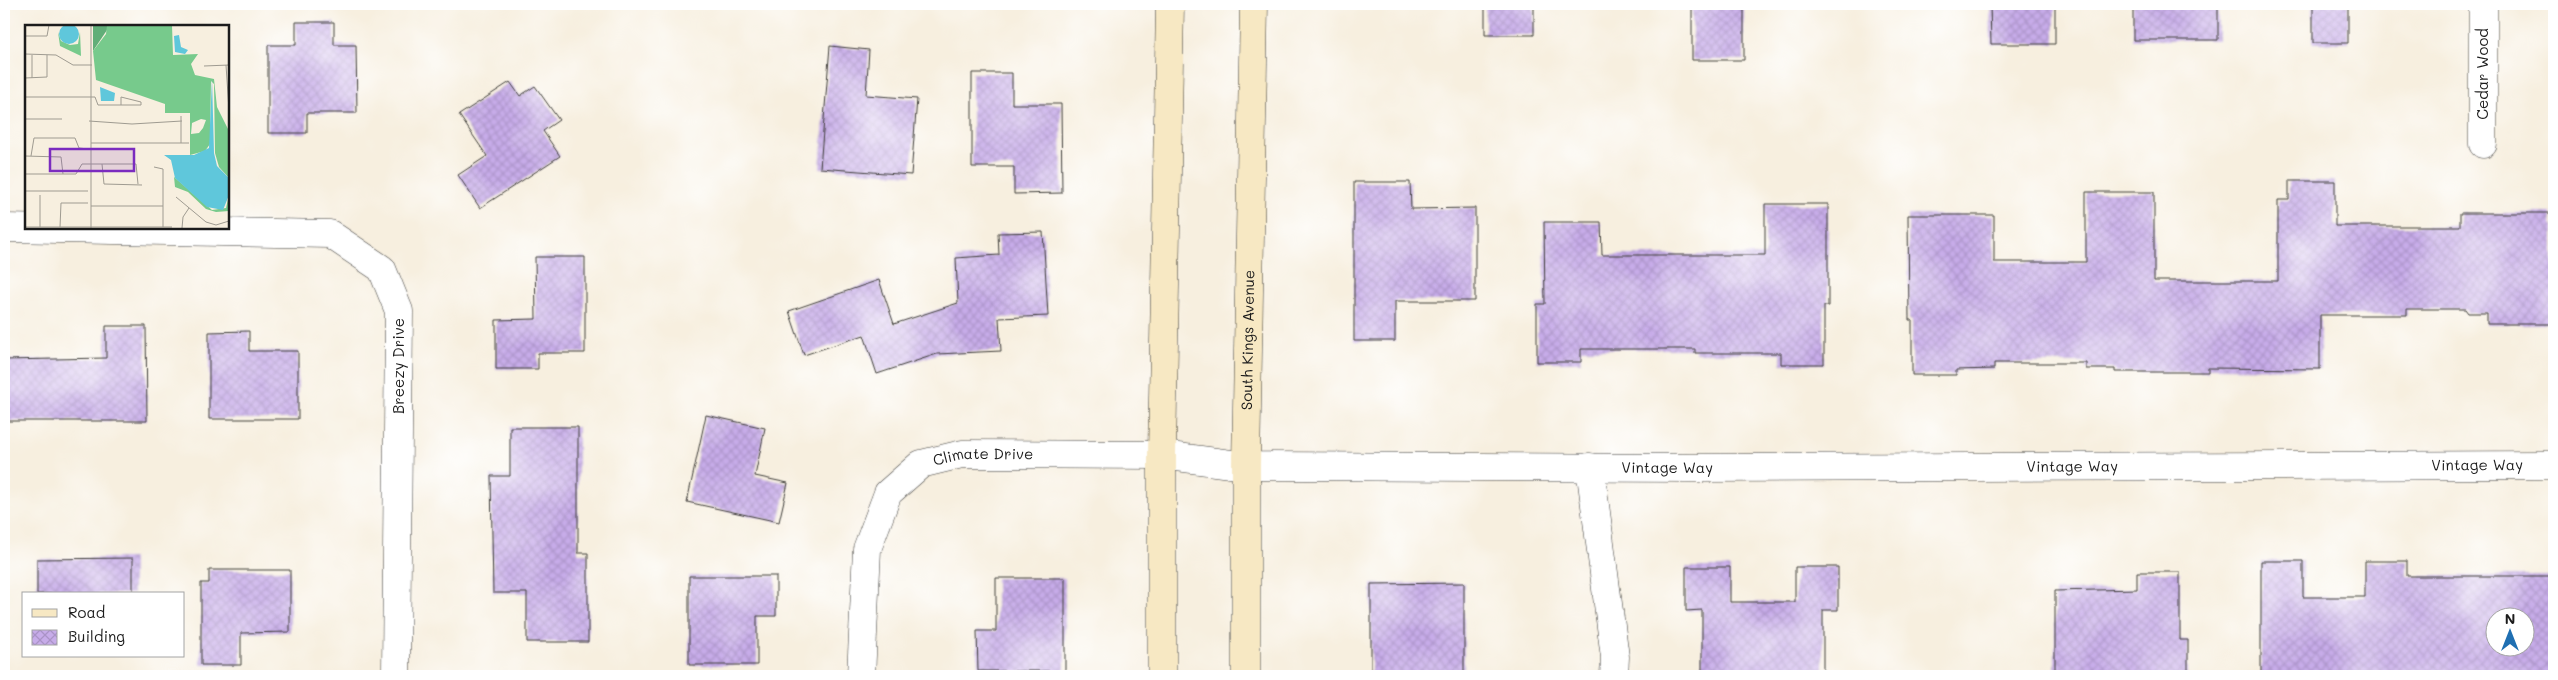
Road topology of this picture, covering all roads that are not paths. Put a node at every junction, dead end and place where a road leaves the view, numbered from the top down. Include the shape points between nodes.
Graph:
1 (1170, 4) edge
2 (1254, 4) edge
3 (2483, 4) edge
4 (2483, 144) dead end
5 (4, 228) edge
6 (25, 228) edge
7 (58, 229) edge
8 (1162, 455) junction
9 (2554, 465) edge
10 (1246, 466) junction
11 (1590, 467) junction
12 (396, 676) edge
13 (861, 676) edge
14 (1162, 676) edge
15 (1246, 676) edge
16 (1614, 676) edge

1 - 8 main road
2 - 10 main road, South Kings Avenue
3 - 4 street, Cedar Wood
5 - 6 street, Breezy Drive
7 - 12 street, Breezy Drive via 330,234 382,269 399,311
8 - 10 street, Climate Drive
8 - 13 street, Climate Drive via 962,454 921,464 888,494 867,549
8 - 14 main road
9 - 11 street, Vintage Way
10 - 11 street, Vintage Way
10 - 15 main road, South Kings Avenue
11 - 16 street via 1615,657

